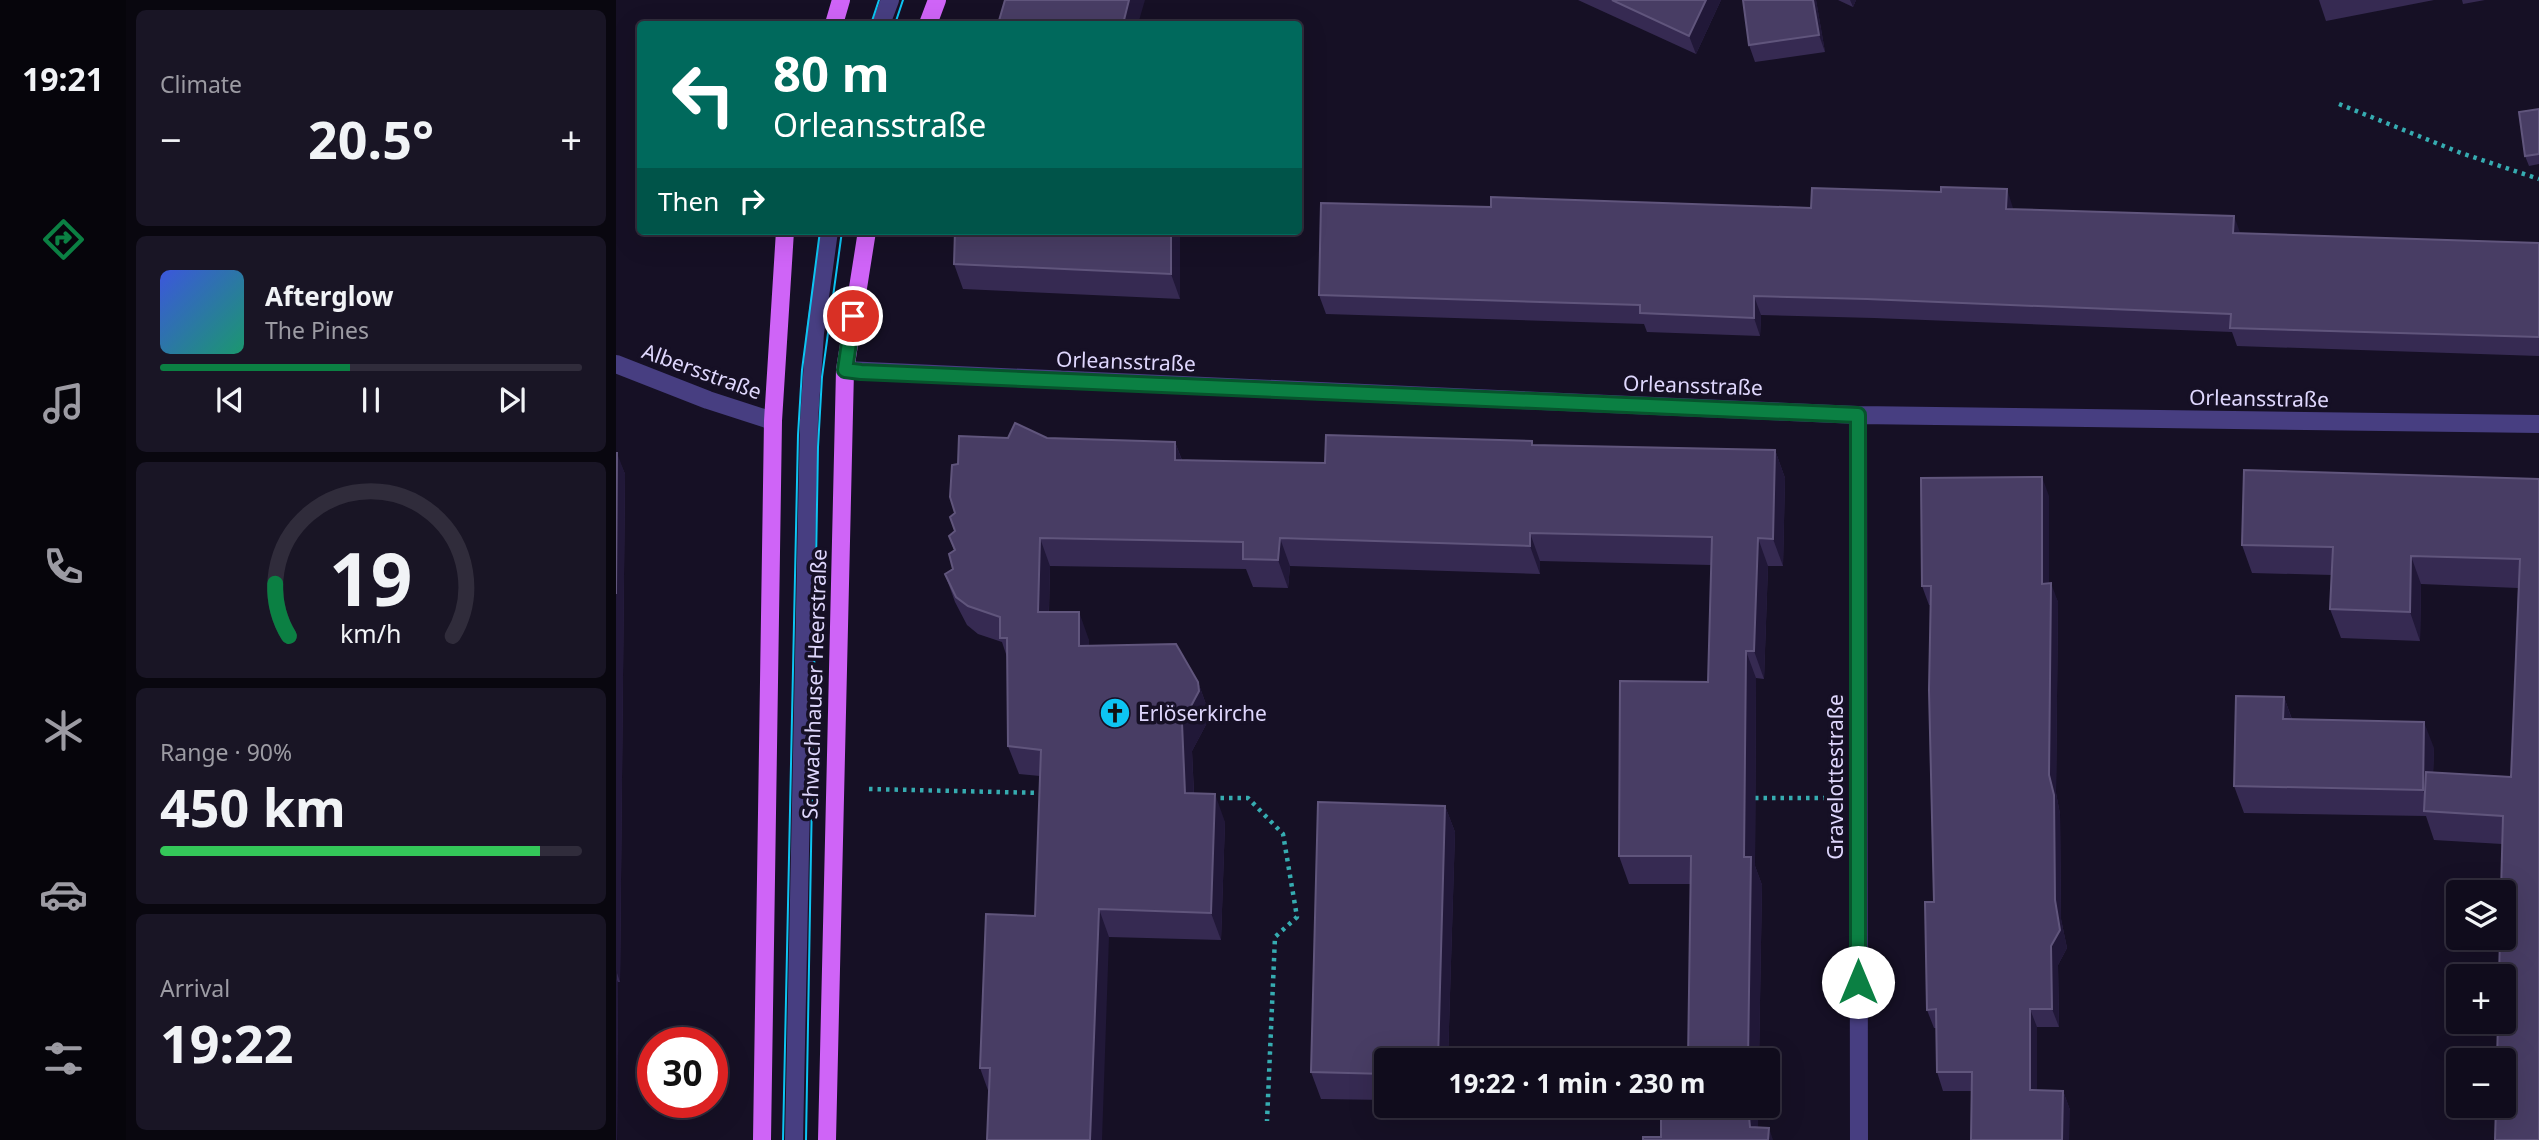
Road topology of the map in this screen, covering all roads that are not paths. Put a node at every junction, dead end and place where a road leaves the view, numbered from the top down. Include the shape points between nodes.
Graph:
1 (841, 0) edge
2 (890, 0) edge
3 (937, 0) edge
4 (835, 21) edge
5 (882, 21) edge
6 (929, 21) edge
7 (786, 235) edge
8 (828, 235) edge
9 (866, 235) edge
10 (616, 364) edge
11 (845, 370) junction
12 (1858, 415) junction
13 (773, 421) junction
14 (2539, 424) edge
15 (762, 1140) edge
16 (794, 1140) edge
17 (827, 1140) edge
18 (1859, 1140) edge

1 - 4 main road
2 - 5 street
3 - 6 main road
7 - 13 main road, Schwachhauser Heerstraße
8 - 16 street via 808,420
9 - 11 main road, Schwachhauser Heerstraße
10 - 13 street, Albersstraße
11 - 12 street, Orleansstraße
11 - 17 main road, Schwachhauser Heerstraße
12 - 14 street, Orleansstraße
12 - 18 street, Gravelottestraße
13 - 15 main road, Schwachhauser Heerstraße

